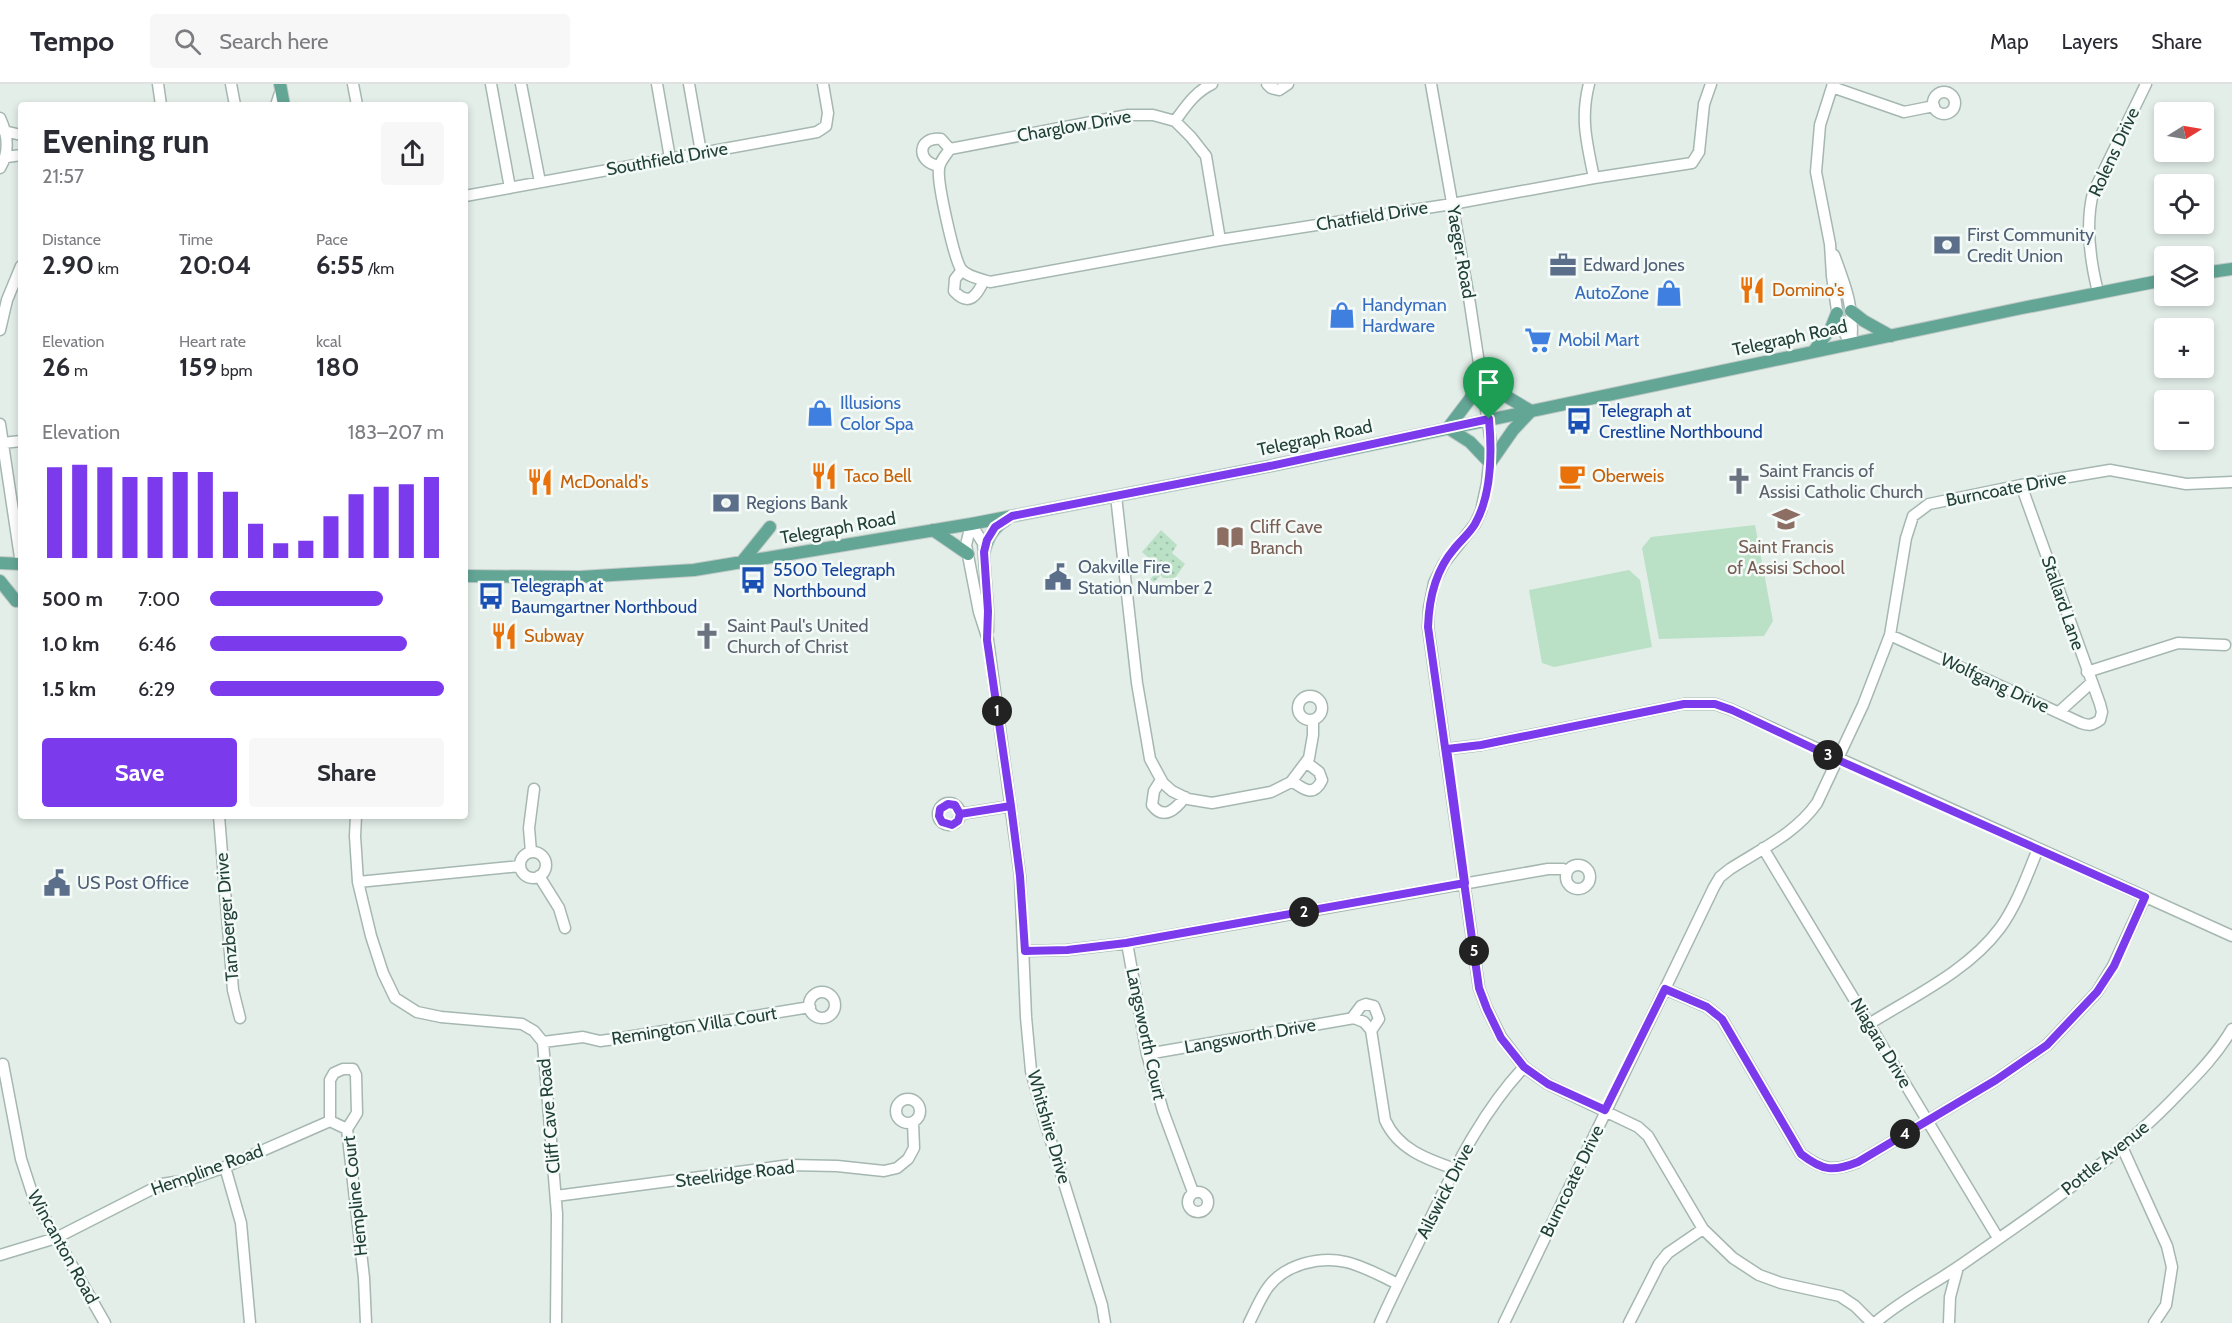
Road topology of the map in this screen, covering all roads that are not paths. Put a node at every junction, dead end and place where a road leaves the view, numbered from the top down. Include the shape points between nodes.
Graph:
1 (158, 84) edge
2 (231, 84) edge
3 (353, 84) edge
4 (491, 84) edge
5 (521, 84) edge
6 (657, 84) edge
7 (689, 84) edge
8 (823, 84) edge
9 (1212, 84) edge
10 (1267, 84) edge
11 (1288, 84) edge
12 (1431, 84) edge
13 (1589, 84) edge
14 (1711, 84) edge
15 (2146, 84) edge
16 (1832, 85) edge
17 (280, 87) edge
18 (161, 102) edge
19 (234, 102) edge
20 (277, 102) edge
21 (283, 102) edge
22 (356, 102) edge
23 (1934, 106) dead end
24 (0, 118) edge
25 (1175, 121) junction
26 (4, 130) junction
27 (18, 134) edge
28 (950, 149) junction
29 (701, 152) junction
30 (18, 155) edge
31 (7, 157) junction
32 (670, 158) junction
33 (939, 166) junction
34 (0, 168) edge
35 (1594, 178) junction
36 (540, 182) junction
37 (510, 188) junction
38 (468, 195) edge
39 (1452, 204) junction
40 (1220, 240) junction
41 (1830, 244) junction
42 (2232, 269) edge
43 (962, 270) junction
44 (18, 272) edge
45 (2214, 272) edge
46 (978, 278) junction
47 (2154, 282) edge
48 (2098, 292) junction
49 (4, 299) edge
50 (1851, 310) junction
51 (1837, 313) junction
52 (0, 330) edge
53 (1891, 336) junction
54 (1851, 344) junction
55 (1813, 352) junction
56 (1481, 374) junction
57 (1531, 411) junction
58 (1489, 419) junction
59 (0, 424) edge
60 (1448, 428) junction
61 (18, 441) edge
62 (3, 443) junction
63 (1490, 463) junction
64 (2232, 482) edge
65 (2021, 485) junction
66 (1116, 496) junction
67 (1012, 516) junction
68 (971, 524) junction
69 (770, 527) dead end
70 (933, 530) junction
71 (18, 544) edge
72 (984, 552) junction
73 (968, 554) junction
74 (0, 563) edge
75 (741, 563) junction
76 (18, 564) edge
77 (468, 576) edge
78 (0, 582) edge
79 (16, 602) dead end
80 (1890, 635) junction
81 (987, 640) junction
82 (2225, 645) dead end
83 (2089, 677) junction
84 (2059, 712) junction
85 (1313, 720) dead end
86 (2100, 720) joint
87 (1447, 749) junction
88 (1838, 760) junction
89 (1306, 762) junction
90 (1161, 780) junction
91 (1292, 781) junction
92 (534, 789) dead end
93 (1185, 797) junction
94 (1011, 806) junction
95 (960, 814) dead end
96 (219, 819) edge
97 (356, 819) edge
98 (1763, 848) junction
99 (2038, 849) junction
100 (531, 852) junction
101 (520, 866) junction
102 (1568, 872) dead end
103 (539, 876) junction
104 (358, 882) junction
105 (1465, 883) junction
106 (2145, 897) junction
107 (565, 928) dead end
108 (2232, 936) edge
109 (1126, 943) junction
110 (1025, 951) junction
111 (1665, 989) junction
112 (810, 1007) dead end
113 (240, 1018) dead end
114 (1352, 1018) junction
115 (1869, 1023) junction
116 (2232, 1029) edge
117 (1371, 1031) junction
118 (543, 1042) junction
119 (1147, 1054) junction
120 (3, 1064) dead end
121 (1524, 1067) junction
122 (1605, 1110) junction
123 (330, 1121) junction
124 (1927, 1121) junction
125 (913, 1122) dead end
126 (347, 1129) junction
127 (2122, 1147) junction
128 (225, 1167) junction
129 (1455, 1169) junction
130 (1193, 1192) dead end
131 (556, 1196) junction
132 (1703, 1229) junction
133 (56, 1238) junction
134 (1998, 1238) junction
135 (0, 1256) edge
136 (1958, 1267) junction
137 (1398, 1284) junction
138 (105, 1323) edge
139 (250, 1323) edge
140 (366, 1323) edge
141 (556, 1323) edge
142 (1104, 1323) edge
143 (1249, 1323) edge
144 (1380, 1323) edge
145 (1504, 1323) edge
146 (1629, 1323) edge
147 (1874, 1323) edge
148 (1949, 1323) edge
149 (2154, 1323) edge

1 - 18 street
2 - 19 street
3 - 22 street
4 - 37 street
5 - 36 street
6 - 32 street
7 - 29 street
8 - 29 street, Southfield Drive via 828,113 826,126 817,132
9 - 25 street via 1201,89
10 - 11 street via 1279,90
12 - 39 street, Yaeger Road
13 - 35 street via 1583,118
14 - 35 street, Chatfield Drive via 1704,104 1699,152 1692,163
15 - 48 street, Rolens Drive via 2093,192 2089,208 2090,251
16 - 23 street via 1904,112
16 - 41 street via 1816,150 1816,172
17 - 20 street
17 - 21 main road
24 - 26 street
25 - 28 street, Charglow Drive via 1153,115 1128,115
25 - 40 street via 1206,156
26 - 27 street
26 - 31 street
28 - 33 street
28 - 33 street, Charglow Drive via 936,139 923,146 925,162
29 - 32 street, Southfield Drive
30 - 31 street
31 - 34 street
32 - 36 street, Southfield Drive
33 - 43 street via 950,232
35 - 39 street, Chatfield Drive
36 - 37 street, Southfield Drive
37 - 38 street, Southfield Drive
39 - 40 street, Chatfield Drive
39 - 56 street, Yaeger Road
40 - 46 street, Chatfield Drive via 990,282
41 - 50 street
41 - 51 street
42 - 45 main road
43 - 46 street
43 - 46 street via 955,279 954,291 960,298 976,295
44 - 49 street
47 - 48 main road, Telegraph Road
48 - 53 main road, Telegraph Road
49 - 52 street
50 - 53 main road
50 - 54 street
51 - 54 street
51 - 55 main road
53 - 54 main road, Telegraph Road
54 - 55 main road, Telegraph Road
55 - 57 main road, Telegraph Road
56 - 57 main road
56 - 58 street, Yaeger Road
56 - 60 main road via 1470,399
57 - 58 main road, Telegraph Road
57 - 63 main road
58 - 60 main road, Telegraph Road
58 - 63 street, Yaeger Road
59 - 62 street
60 - 63 main road via 1470,442
60 - 66 main road, Telegraph Road
61 - 62 street
62 - 71 street
63 - 87 street, Yaeger Road via 1481,511 1469,533 1444,562 1429,608 1433,667
64 - 65 street, Burncoate Drive via 2186,484 2110,470
65 - 80 street, Burncoate Drive via 1929,504 1913,516
65 - 83 street, Stallard Lane
66 - 67 main road, Telegraph Road
66 - 90 street via 1137,683 1150,759
67 - 68 main road, Telegraph Road
67 - 72 main road via 995,527
68 - 70 main road, Telegraph Road
68 - 72 street, Whitshire Drive
68 - 73 street, Whitshire Drive
69 - 75 main road
70 - 73 main road
70 - 75 main road, Telegraph Road
72 - 81 street, Whitshire Drive
73 - 81 street, Whitshire Drive
74 - 76 main road
75 - 77 main road, Telegraph Road via 608,576
78 - 79 main road
80 - 84 street, Wolfgang Drive
80 - 88 street, Burncoate Drive
81 - 94 street, Whitshire Drive
82 - 83 street via 2178,643
83 - 84 street
83 - 86 street, Stallard Lane via 2102,712
84 - 86 street, Wolfgang Drive via 2088,725
85 - 89 street
87 - 88 street via 1684,704 1715,704
87 - 105 street, Yaeger Road
88 - 98 street, Burncoate Drive via 1808,815
88 - 99 street
89 - 91 street
89 - 91 street via 1319,772 1319,787 1304,790
90 - 93 street
90 - 93 street via 1152,805 1157,811 1172,812
91 - 93 street via 1271,792 1212,803
92 - 100 street via 529,828
94 - 95 street
94 - 110 street, Whitshire Drive
96 - 113 street, Tanzberger Drive via 233,990
97 - 104 street, Cliff Cave Road
98 - 111 street, Burncoate Drive via 1720,877
98 - 115 street, Niagara Drive
99 - 106 street
99 - 115 street via 2013,907 1984,946 1959,968
100 - 101 street via 523,857
100 - 103 street via 544,858 545,868
101 - 103 street via 525,874
101 - 104 street
102 - 105 street via 1548,869
103 - 107 street via 559,908
104 - 118 street, Cliff Cave Road via 371,936 395,998 424,1014 522,1024
105 - 109 street
105 - 121 street, Yaeger Road via 1479,988 1501,1038
106 - 108 street
106 - 124 street via 2114,966 2097,992 2047,1045
109 - 110 street
109 - 119 street, Langsworth Court
110 - 142 street, Whitshire Drive via 1031,1071 1102,1305
111 - 122 street, Burncoate Drive
111 - 124 street via 1707,1007 1722,1019 1801,1154 1813,1163 1826,1169 1842,1168
112 - 118 street, Remington Villa Court via 600,1041 583,1037
114 - 117 street via 1364,1022
114 - 117 street, Langsworth Drive via 1361,1006 1374,1006 1379,1019
114 - 119 street, Langsworth Drive
115 - 124 street, Niagara Drive
116 - 127 street, Pottle Avenue via 2193,1079
117 - 129 street, Langsworth Drive via 1391,1132 1425,1159
118 - 131 street, Cliff Cave Road
119 - 130 street, Langsworth Court
120 - 133 street, Wincanton Road via 21,1159 34,1199
121 - 122 street, Yaeger Road via 1548,1084
121 - 129 street, Ailswick Drive via 1502,1090
122 - 132 street, Yaeger Road via 1648,1136
122 - 145 street, Burncoate Drive
123 - 126 street
123 - 126 street, Hempline Court via 330,1080 334,1073 353,1069 357,1113
123 - 128 street, Hempline Road
124 - 134 street, Niagara Drive
125 - 131 street, Steelridge Road via 914,1148 908,1159 897,1168 884,1171 790,1165
126 - 140 street, Hempline Court
127 - 134 street, Pottle Avenue
127 - 149 street via 2167,1245 2172,1268 2166,1305
128 - 133 street, Hempline Road via 162,1184
128 - 139 street via 242,1223
129 - 137 street, Ailswick Drive
131 - 141 street, Cliff Cave Road
132 - 146 street via 1668,1253 1659,1264
132 - 147 street, Yaeger Road via 1733,1258 1759,1275 1840,1296
133 - 135 street, Hempline Road
133 - 138 street, Wincanton Road
134 - 136 street, Pottle Avenue
136 - 147 street, Pottle Avenue via 1894,1306
136 - 148 street via 1950,1297
137 - 143 street via 1345,1262 1303,1263 1284,1272 1268,1287
137 - 144 street, Ailswick Drive

